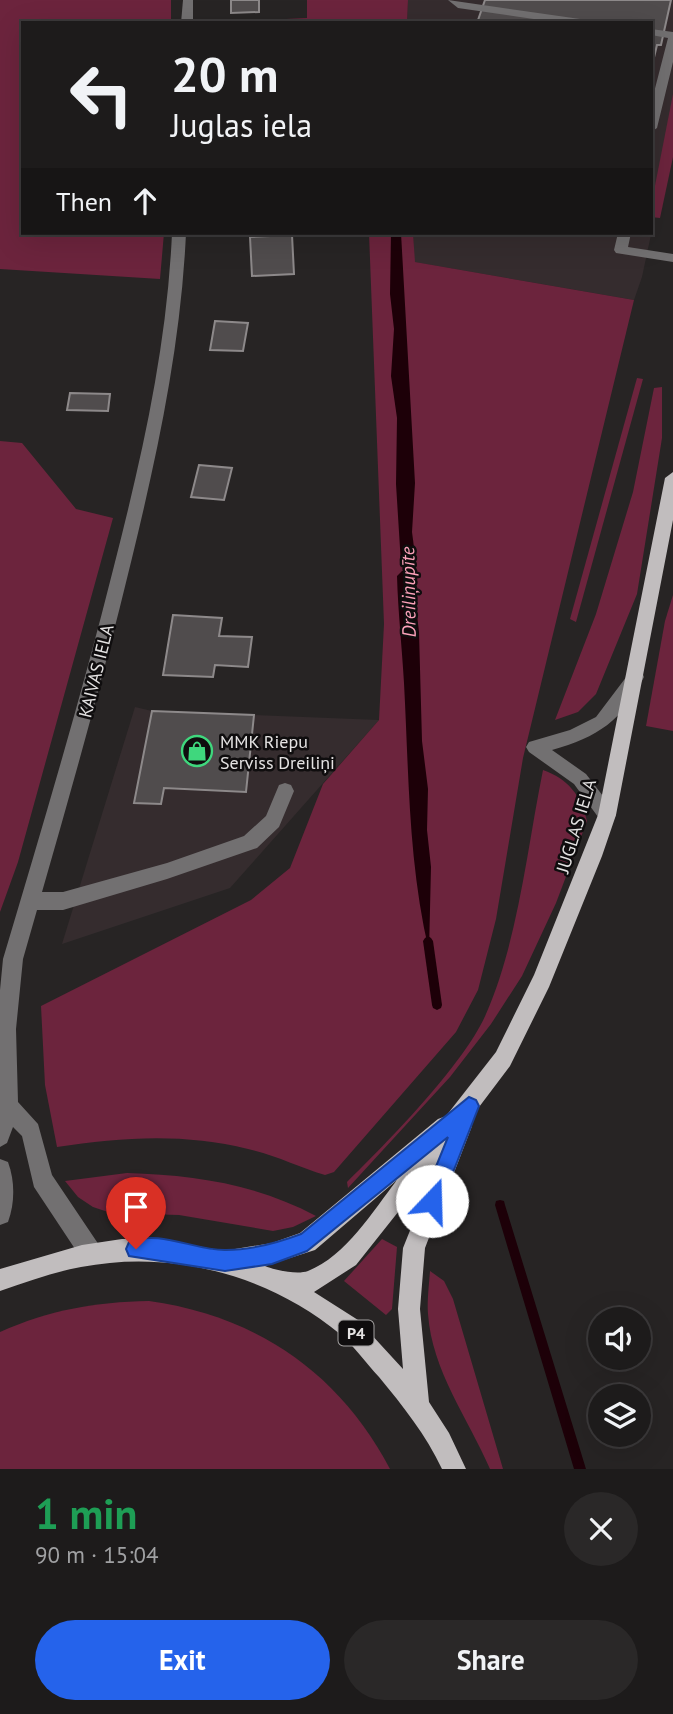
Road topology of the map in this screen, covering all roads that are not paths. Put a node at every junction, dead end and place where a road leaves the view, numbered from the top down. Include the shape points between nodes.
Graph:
1 (188, 0) edge
2 (453, 0) edge
3 (187, 21) edge
4 (573, 21) edge
5 (653, 32) edge
6 (673, 37) edge
7 (653, 120) edge
8 (179, 235) edge
9 (625, 235) edge
10 (673, 258) edge
11 (673, 478) edge
12 (668, 534) edge
13 (636, 677) junction
14 (285, 792) dead end
15 (607, 815) junction
16 (32, 901) junction
17 (8, 1106) junction
18 (469, 1106) junction
19 (0, 1136) edge
20 (0, 1170) edge
21 (0, 1214) edge
22 (91, 1253) junction
23 (225, 1261) junction
24 (0, 1280) edge
25 (279, 1281) junction
26 (417, 1403) junction
27 (454, 1469) edge

1 - 3 street
2 - 4 street via 458,5
5 - 6 street
6 - 7 street
8 - 16 street, KAIVAS IELA via 176,299 152,444 88,704
9 - 10 street via 621,250
11 - 12 main road, JUGLAS IELA
12 - 13 main road, JUGLAS IELA
13 - 15 main road, JUGLAS IELA
13 - 15 street via 602,722 536,747 580,779
14 - 16 street via 273,821 250,842 167,872 63,901
15 - 18 main road, JUGLAS IELA via 542,980 503,1059
16 - 17 street, KAIVAS IELA via 13,958 6,1029
17 - 19 street, KAIVAS IELA
17 - 22 street via 31,1131 42,1179
18 - 23 main road, JUGLAS IELA via 307,1241 272,1254
18 - 25 main road, JUGLAS IELA via 348,1257 309,1283
18 - 26 main road, JUGLAS IELA via 414,1248 409,1309
20 - 21 street
22 - 23 main road, P4 via 136,1249
22 - 24 main road, P4
23 - 25 main road, P4
25 - 26 main road, P4 via 354,1331
26 - 27 main road, P4

